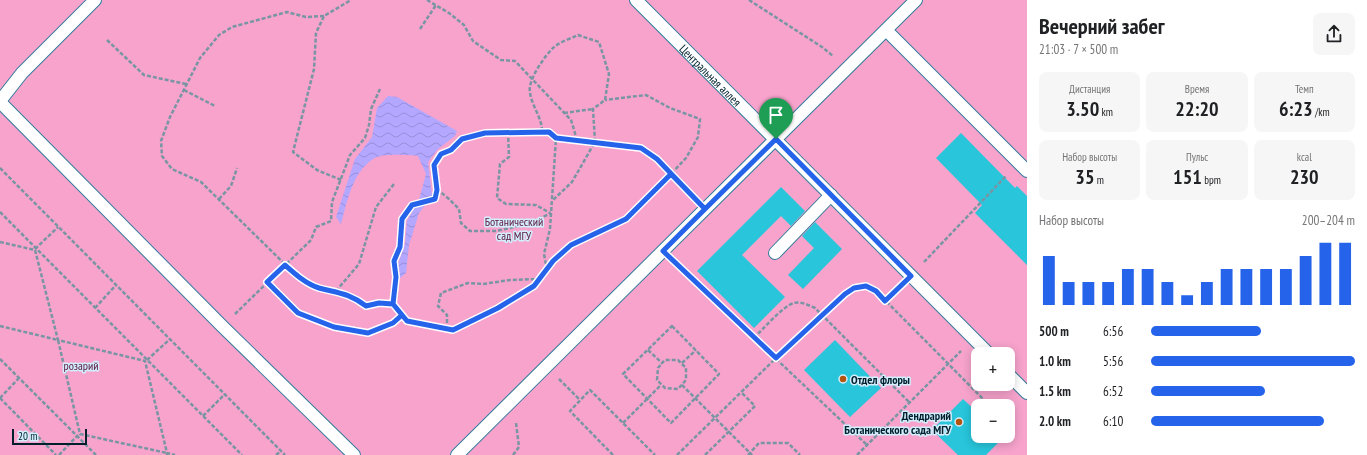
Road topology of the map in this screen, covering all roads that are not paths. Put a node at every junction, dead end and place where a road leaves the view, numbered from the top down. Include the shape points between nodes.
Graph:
1 (95, 0) edge
2 (636, 0) edge
3 (916, 0) edge
4 (886, 30) junction
5 (0, 101) edge
6 (776, 139) junction
7 (1027, 171) edge
8 (831, 195) junction
9 (775, 253) dead end
10 (982, 347) edge
11 (1015, 381) edge
12 (1027, 393) edge
13 (354, 455) edge
14 (456, 455) edge

1 - 5 lane via 22,73
2 - 6 lane, Центральная аллея
3 - 4 lane
4 - 6 lane
4 - 7 lane
5 - 13 lane via 222,326
6 - 8 lane, Центральная аллея
6 - 14 lane
8 - 9 lane
8 - 10 lane, Центральная аллея
11 - 12 lane

